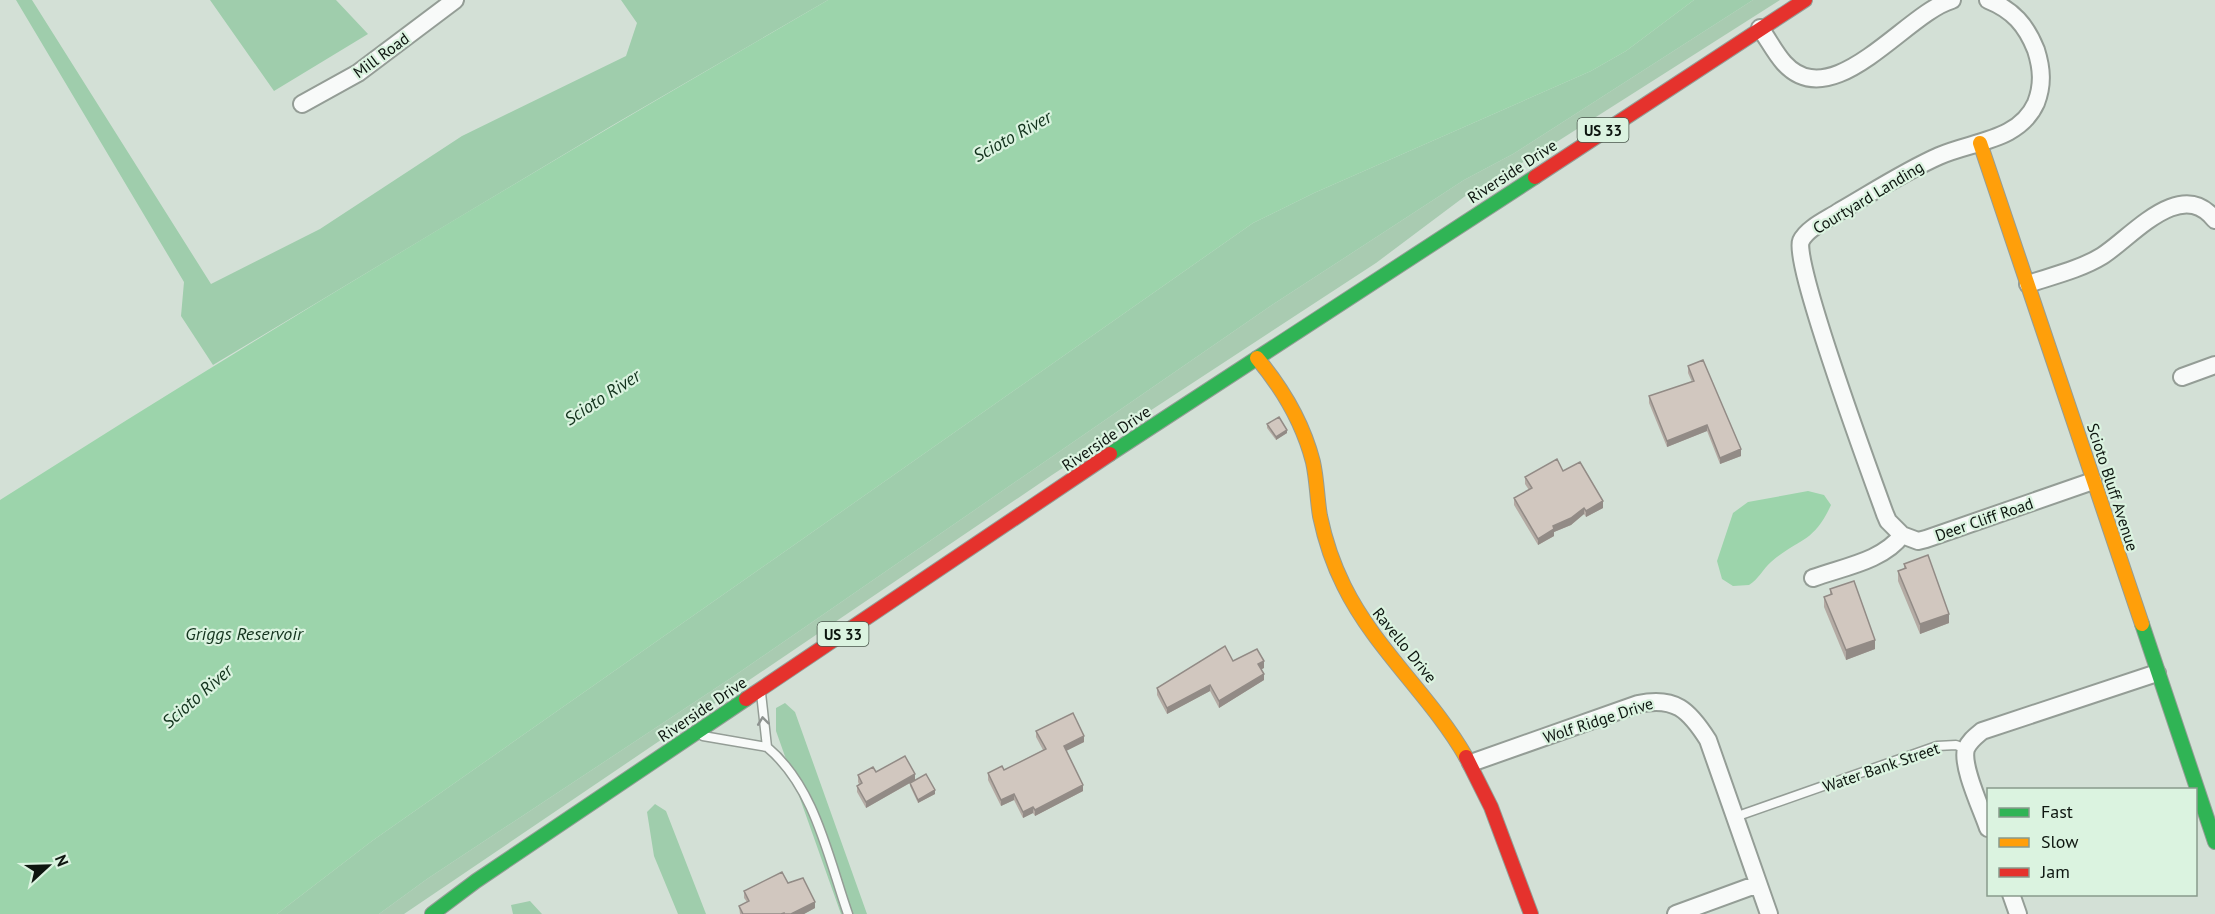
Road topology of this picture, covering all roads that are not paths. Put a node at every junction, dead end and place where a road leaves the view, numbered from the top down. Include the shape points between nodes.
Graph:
1 (455, 0) edge
2 (1805, 0) edge
3 (1952, 0) edge
4 (1988, 0) edge
5 (1760, 28) junction
6 (302, 104) dead end
7 (1980, 143) junction
8 (2215, 220) edge
9 (2028, 284) junction
10 (1257, 358) junction
11 (2215, 365) edge
12 (2182, 377) dead end
13 (2093, 482) junction
14 (1902, 535) junction
15 (1813, 578) dead end
16 (2157, 673) junction
17 (761, 690) junction
18 (694, 734) junction
19 (767, 747) junction
20 (1966, 749) junction
21 (1471, 763) junction
22 (2196, 788) edge
23 (2197, 790) edge
24 (1735, 817) junction
25 (1987, 822) edge
26 (2215, 842) edge
27 (1758, 884) junction
28 (2012, 896) edge
29 (432, 914) edge
30 (848, 914) edge
31 (1531, 914) edge
32 (1676, 914) edge
33 (1769, 914) edge
34 (2018, 914) edge

1 - 6 street, Mill Road via 358,73
2 - 5 main road, Riverside Drive / US 33
3 - 5 street via 1846,72 1826,78 1803,75 1784,63
4 - 7 street, Courtyard Landing via 2022,22 2037,55 2042,89 2024,121
5 - 10 main road, Riverside Drive / US 33
7 - 9 main road, Scioto Bluff Avenue
7 - 14 street, Courtyard Landing via 1942,154 1883,186 1818,225 1801,240 1799,248 1801,267 1885,514
8 - 9 street via 2204,209 2169,206 2101,256
9 - 13 main road, Scioto Bluff Avenue
10 - 17 main road, Riverside Drive / US 33
10 - 21 main road, Ravello Drive via 1279,383 1304,432 1325,536 1356,610 1387,654 1435,708
11 - 12 street
13 - 14 street, Deer Cliff Road via 1926,539 1918,541
13 - 16 main road, Scioto Bluff Avenue
14 - 15 street via 1881,554
16 - 20 street via 1982,731
16 - 22 main road, Scioto Bluff Avenue
17 - 18 main road, Riverside Drive / US 33
19 -> 17 lane
18 - 19 lane
18 - 29 main road, Riverside Drive / US 33
19 - 30 lane via 803,789
20 - 24 lane, Water Bank Street via 1937,746
20 - 25 street via 1965,761
21 - 24 street, Wolf Ridge Drive via 1659,699 1678,706 1695,719 1704,733
21 - 31 main road, Ravello Drive via 1496,815
23 - 26 main road, Scioto Bluff Avenue
24 - 27 street, Wolf Ridge Drive
27 - 32 street
27 - 33 street, Wolf Ridge Drive
28 - 34 street

